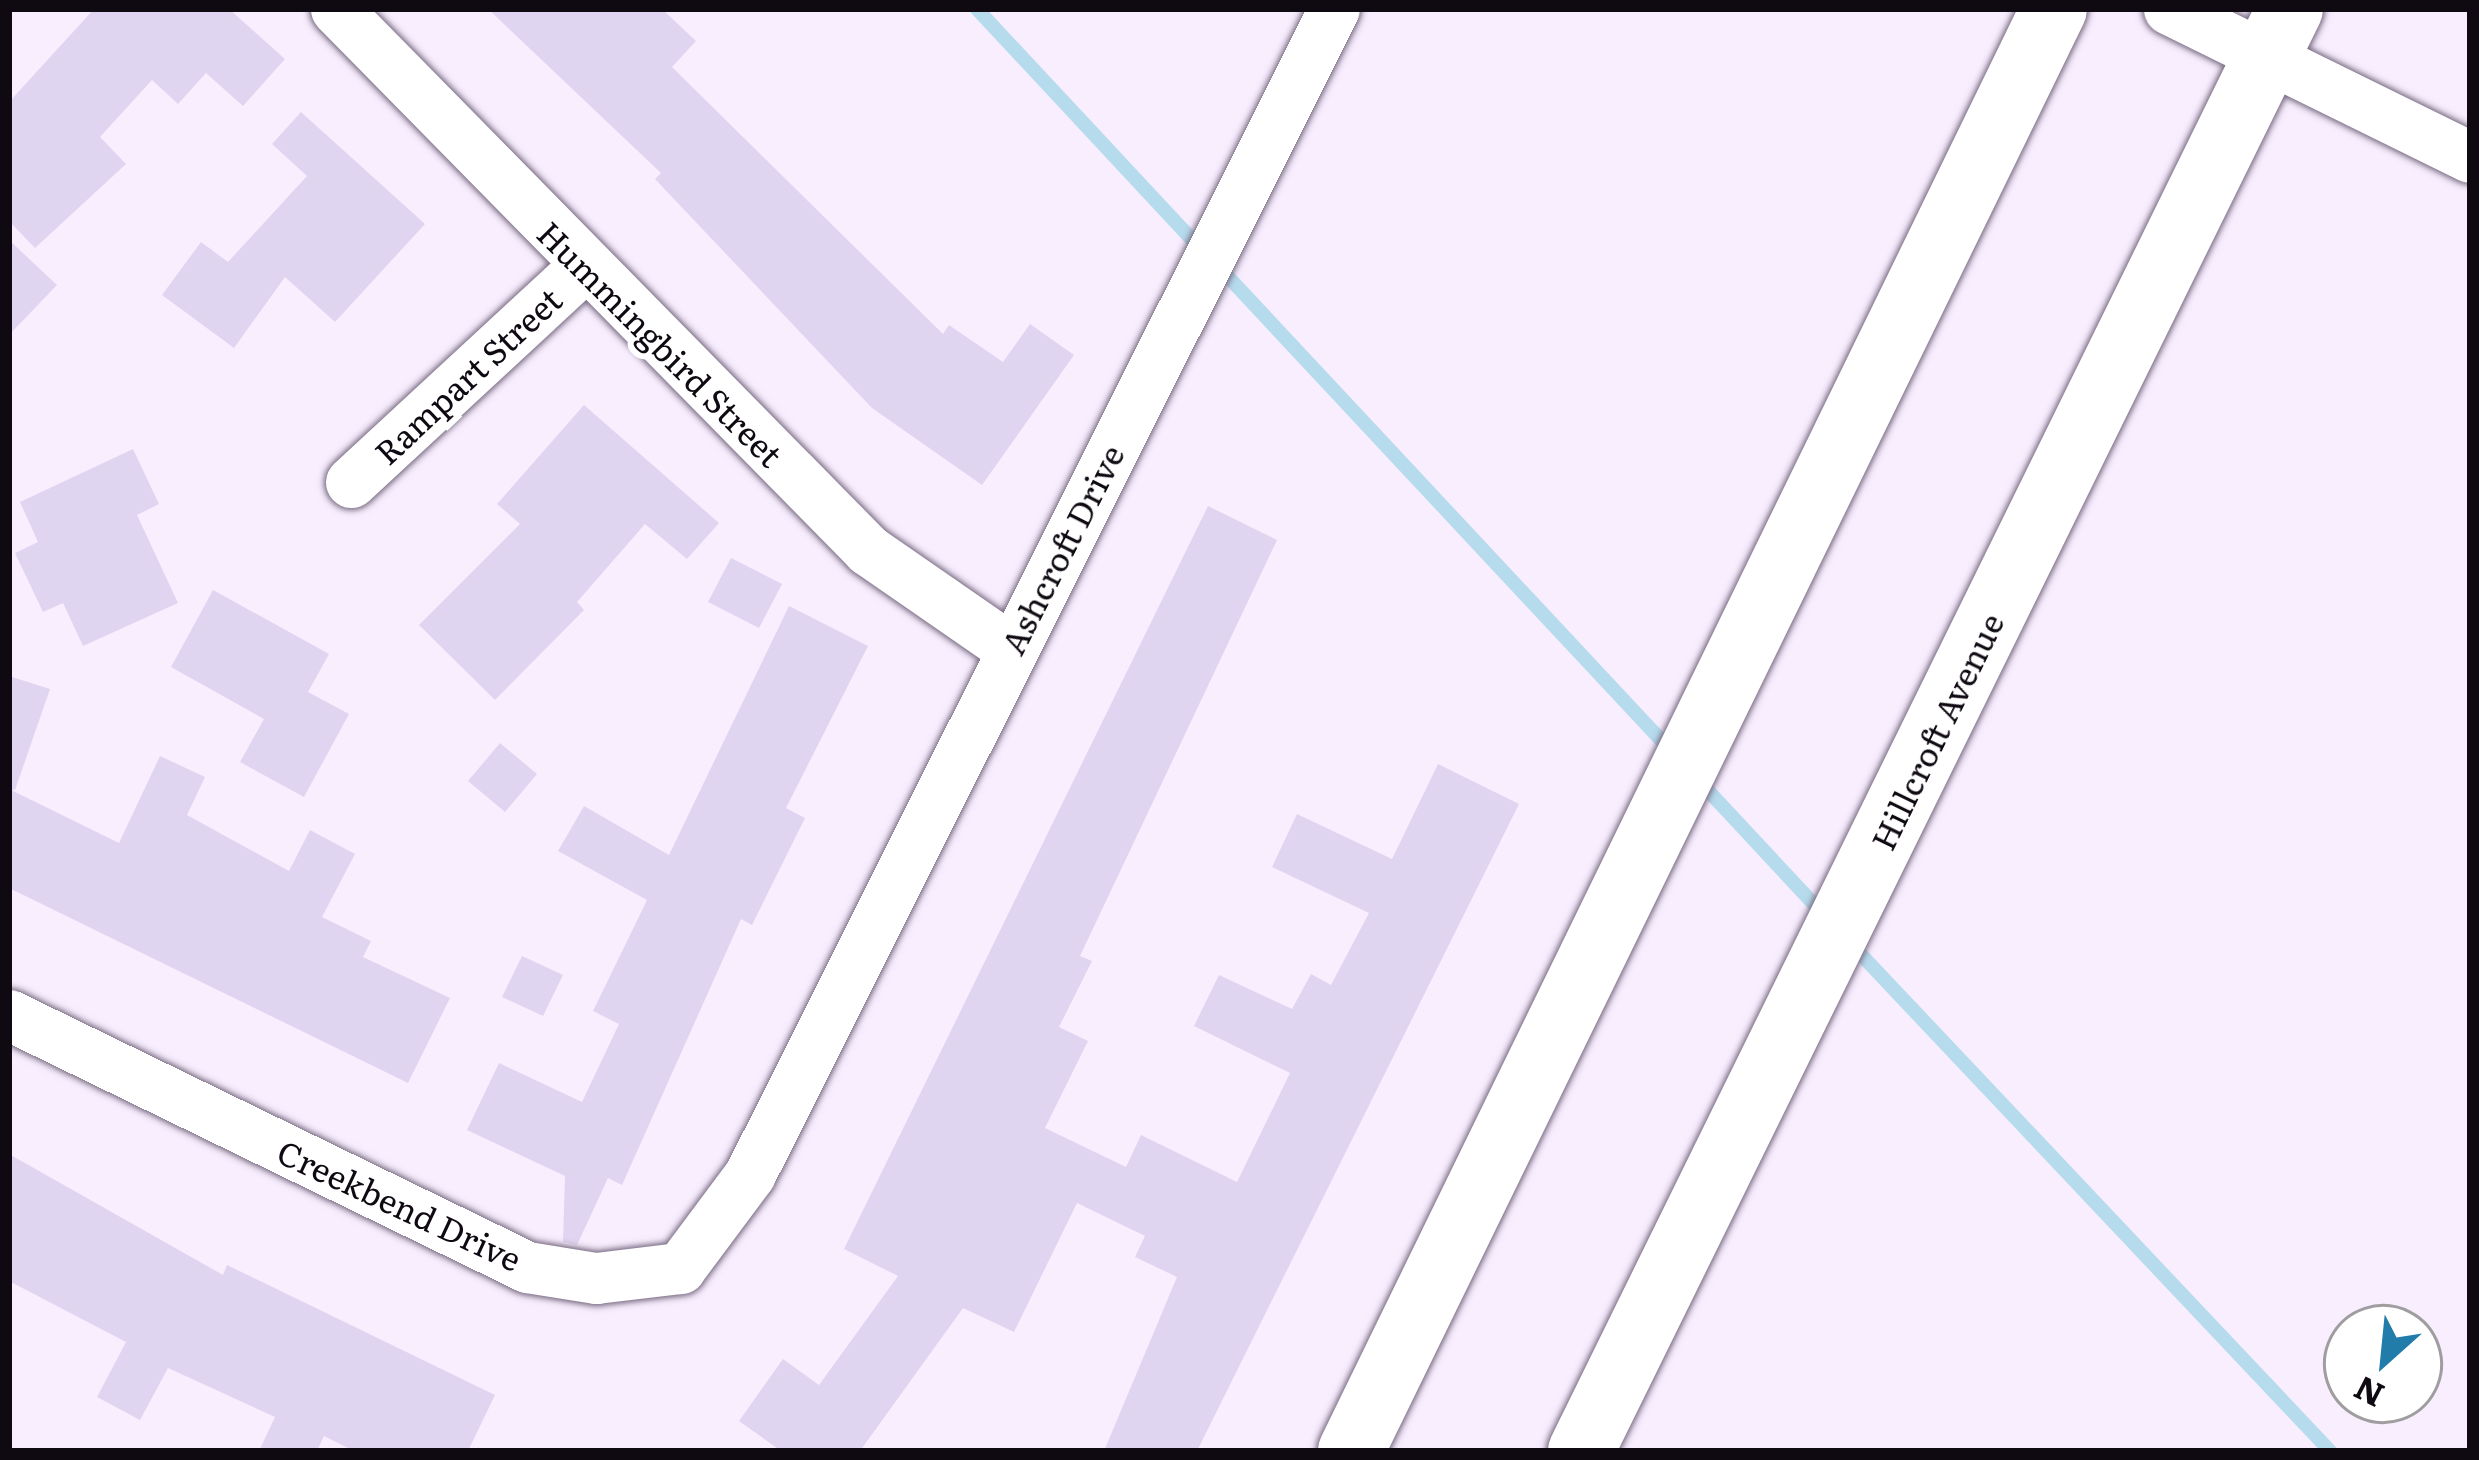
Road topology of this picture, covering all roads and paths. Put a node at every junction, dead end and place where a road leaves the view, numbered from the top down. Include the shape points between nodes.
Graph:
1 (336, 9) edge
2 (1334, 9) edge
3 (2054, 9) edge
4 (2169, 9) edge
5 (2278, 33) edge
6 (2470, 157) edge
7 (583, 267) junction
8 (351, 482) dead end
9 (1011, 649) junction
10 (9, 1016) edge
11 (791, 1090) joint
12 (1351, 1451) edge
13 (1580, 1451) edge

1 - 7 street, Hummingbird Street
2 - 9 street, Ashcroft Drive
3 - 12 main road via 1738,672
4 - 5 street
5 - 6 street
5 - 13 main road, Hillcroft Avenue
7 - 8 street, Rampart Street
7 - 9 street, Hummingbird Street via 868,550
9 - 11 street, Ashcroft Drive
10 - 11 street, Creekbend Drive via 526,1267 596,1278 680,1268 749,1174

